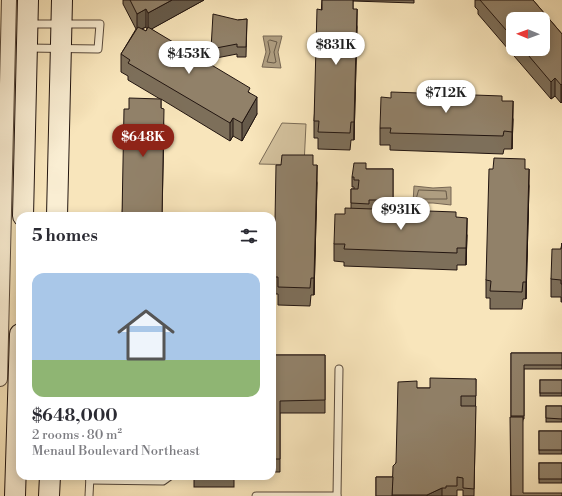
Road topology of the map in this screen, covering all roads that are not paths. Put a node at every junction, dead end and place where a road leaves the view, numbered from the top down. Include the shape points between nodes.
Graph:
1 (9, 0) edge
2 (28, 0) edge
3 (62, 0) edge
4 (27, 24) junction
5 (61, 24) junction
6 (27, 48) junction
7 (61, 49) junction
8 (23, 212) edge
9 (57, 212) edge
10 (16, 352) edge
11 (339, 369) dead end
12 (10, 379) edge
13 (50, 480) edge
14 (90, 480) edge
15 (126, 480) edge
16 (165, 480) edge
17 (337, 495) edge
18 (15, 496) edge
19 (49, 496) edge
20 (89, 496) edge
21 (256, 496) edge

1 - 12 street
2 - 4 main road
3 - 5 main road
4 - 5 lane
4 - 6 main road
5 - 7 main road
5 - 7 lane via 100,24 98,49
6 - 7 lane
6 - 8 main road
7 - 9 main road
10 - 12 main road
11 - 17 lane
12 - 18 main road
13 - 19 main road
14 - 20 lane
15 - 16 lane
17 - 21 lane

